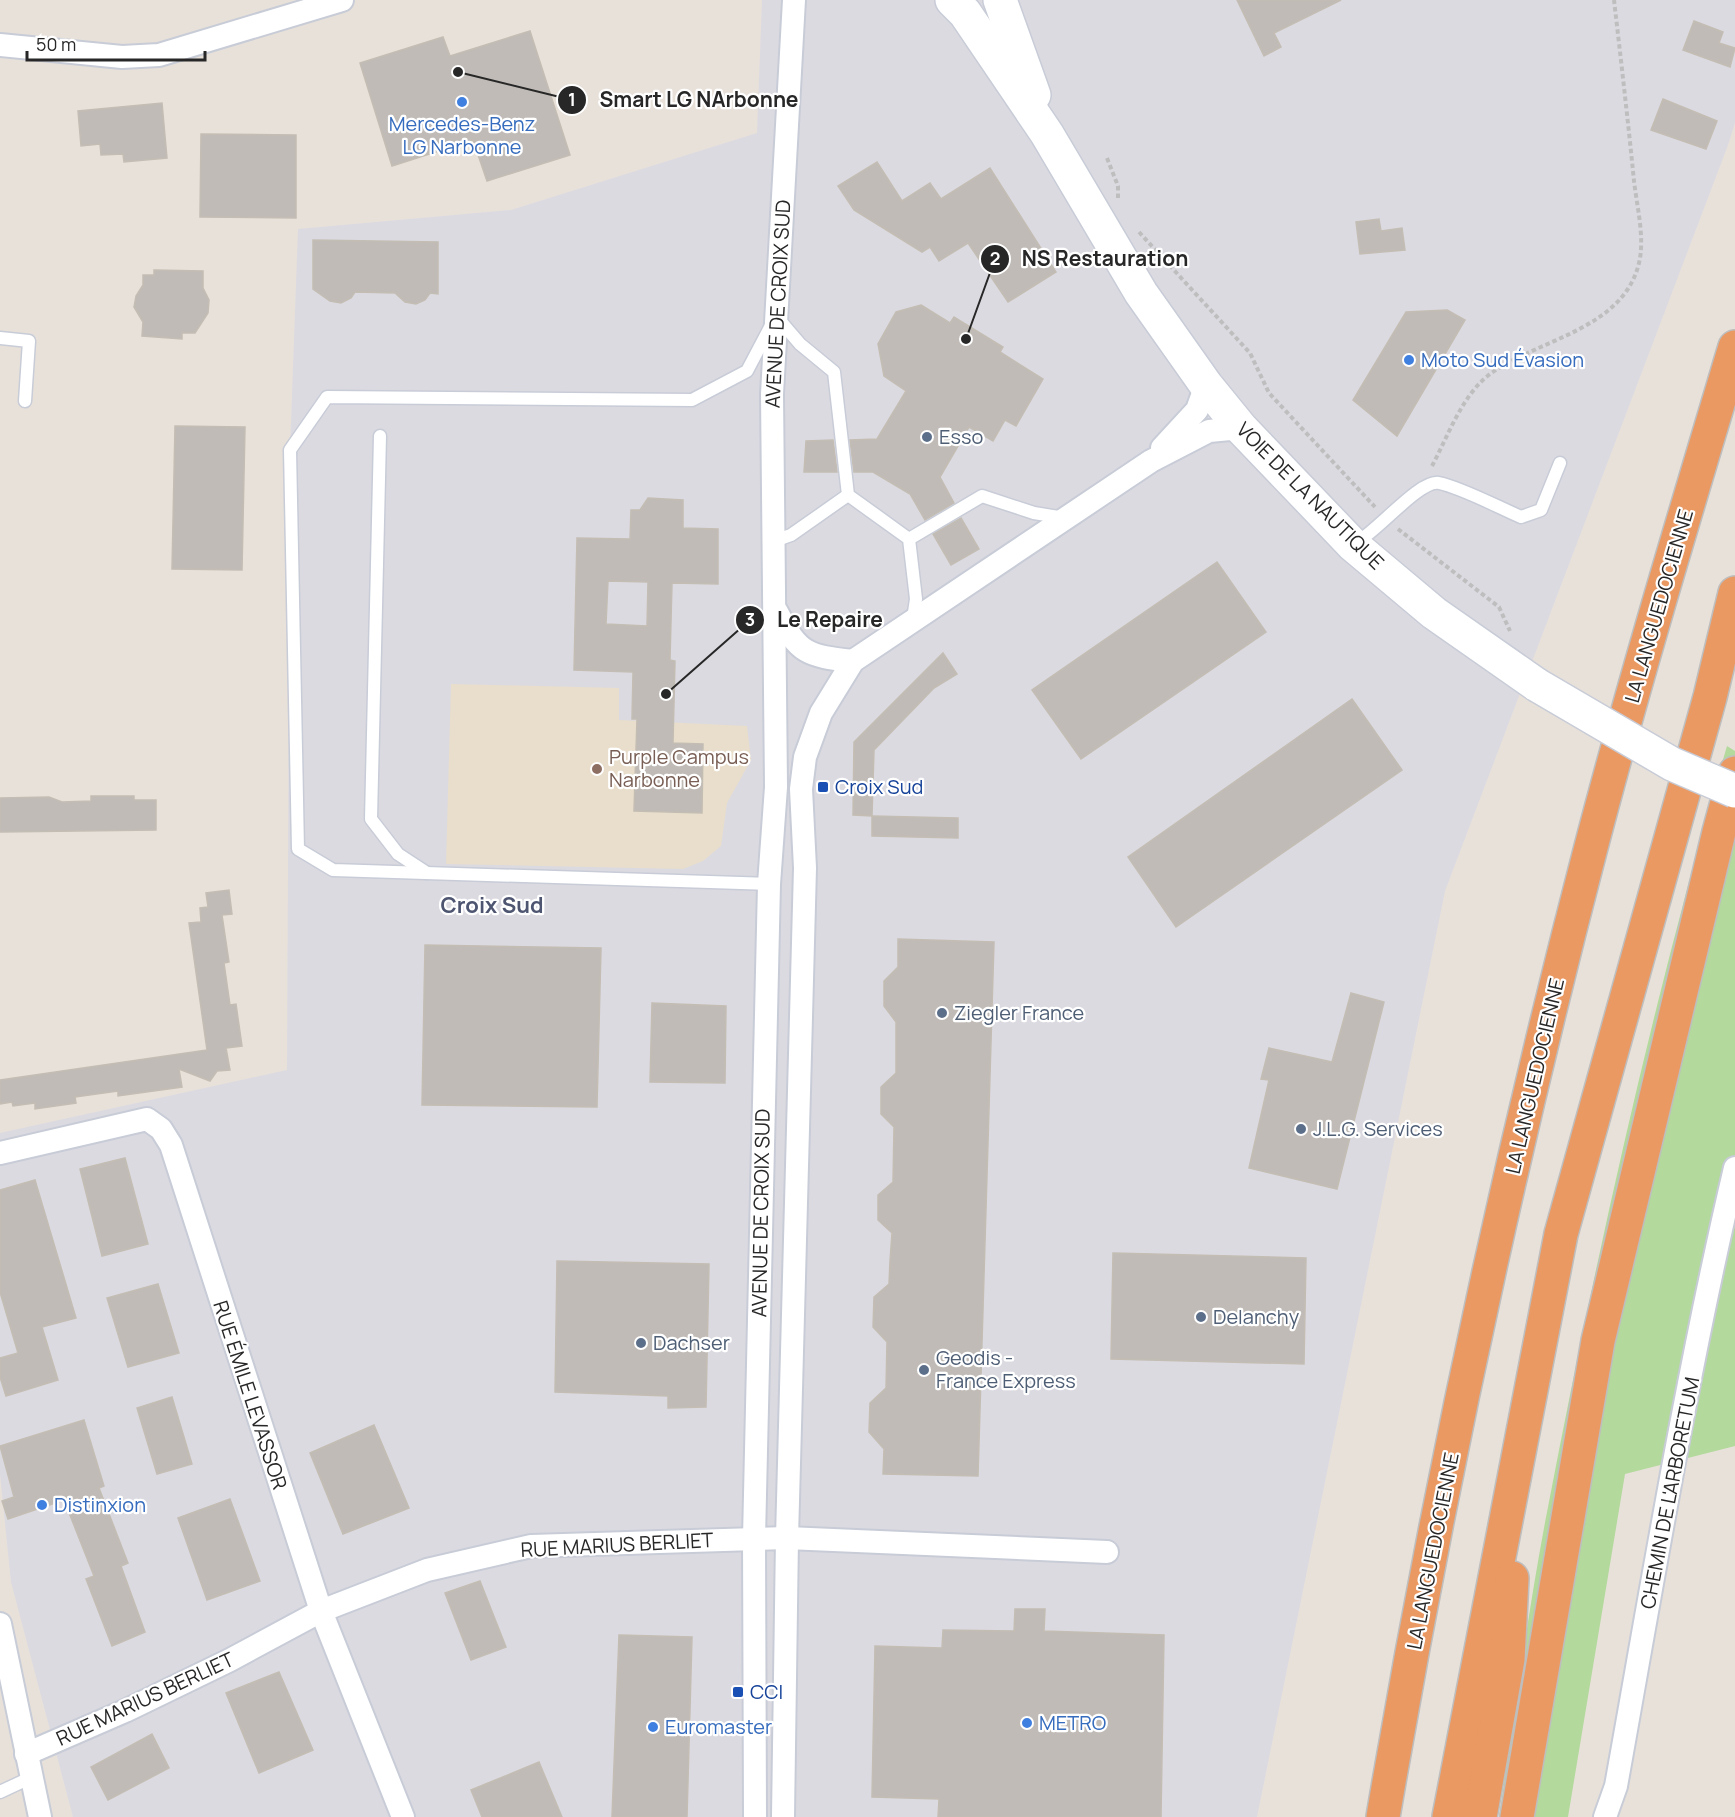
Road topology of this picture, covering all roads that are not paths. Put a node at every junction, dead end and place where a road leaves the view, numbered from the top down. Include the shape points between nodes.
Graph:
1 (342, 0) edge
2 (794, 0) edge
3 (952, 0) edge
4 (1000, 0) edge
5 (286, 8) edge
6 (0, 45) edge
7 (1047, 134) junction
8 (776, 316) junction
9 (0, 338) edge
10 (1735, 347) edge
11 (1206, 385) junction
12 (25, 401) dead end
13 (1241, 428) junction
14 (380, 436) dead end
15 (1152, 461) junction
16 (1560, 463) dead end
17 (848, 495) junction
18 (1065, 518) junction
19 (909, 539) junction
20 (774, 541) junction
21 (1353, 545) junction
22 (1735, 593) edge
23 (774, 608) junction
24 (913, 619) junction
25 (853, 661) junction
26 (1735, 773) edge
27 (1735, 791) edge
28 (428, 873) junction
29 (769, 884) junction
30 (0, 1153) edge
31 (1735, 1168) edge
32 (1518, 1459) junction
33 (754, 1538) junction
34 (787, 1538) junction
35 (1107, 1552) dead end
36 (321, 1611) junction
37 (0, 1624) edge
38 (26, 1754) junction
39 (32, 1777) junction
40 (0, 1792) edge
41 (40, 1817) edge
42 (404, 1817) edge
43 (755, 1817) edge
44 (783, 1817) edge
45 (1383, 1817) edge
46 (1449, 1817) edge
47 (1480, 1817) edge
48 (1517, 1817) edge
49 (1605, 1817) edge

1 - 5 street
2 - 8 street, AVENUE DE CROIX SUD
3 - 7 street, VOIE DE LA NAUTIQUE
4 - 7 street, VOIE DE LA NAUTIQUE
5 - 6 street via 159,55 122,57
7 - 11 street, VOIE DE LA NAUTIQUE via 1141,293
8 - 17 lane via 800,344 834,372
8 - 20 street, AVENUE DE CROIX SUD via 772,394
8 - 28 lane via 747,371 692,400 327,397 290,450 298,849 333,870
9 - 12 lane via 29,341
10 - 45 highway, LA LANGUEDOCIENNE via 1591,847 1536,1065 1439,1514
11 - 13 street, VOIE DE LA NAUTIQUE
11 - 15 street, AVENUE DE CROIX SUD via 1197,410
13 - 15 street, AVENUE DE CROIX SUD via 1209,431
13 - 21 street, VOIE DE LA NAUTIQUE
14 - 28 lane via 371,819 398,854
15 - 18 street, AVENUE DE CROIX SUD
16 - 21 lane via 1541,510 1521,517 1437,482 1420,487 1367,538
17 - 19 lane
17 - 20 lane via 791,536
18 - 19 lane via 1034,513 982,496
18 - 24 street, AVENUE DE CROIX SUD
19 - 24 lane via 916,599
20 - 23 street, AVENUE DE CROIX SUD
21 - 27 street, VOIE DE LA NAUTIQUE, bridge via 1434,613 1538,685 1672,764
22 - 32 highway via 1710,697 1561,1234
23 - 25 street, AVENUE DE CROIX SUD via 792,642 819,658
23 - 29 street, AVENUE DE CROIX SUD via 776,787
24 - 25 street, AVENUE DE CROIX SUD
25 - 34 street, AVENUE DE CROIX SUD via 822,713 805,757 801,789 806,868
26 - 48 highway via 1598,1341
28 - 29 lane
29 - 33 street, AVENUE DE CROIX SUD
30 - 36 street, RUE ÉMILE LEVASSOR via 147,1119 161,1129 171,1145
31 - 49 street, CHEMIN DE L'ARBORETUM via 1708,1292 1616,1786
32 - 46 highway
32 - 47 highway via 1508,1659
33 - 34 street, RUE MARIUS BERLIET
33 - 36 street, RUE MARIUS BERLIET via 531,1546 427,1570
33 - 43 street, AVENUE DE CROIX SUD
34 - 35 street, RUE MARIUS BERLIET
34 - 44 street, AVENUE DE CROIX SUD
36 - 38 street, RUE MARIUS BERLIET via 125,1711
36 - 42 street, RUE ÉMILE LEVASSOR
37 - 38 street
38 - 39 street
39 - 40 lane
39 - 41 street

